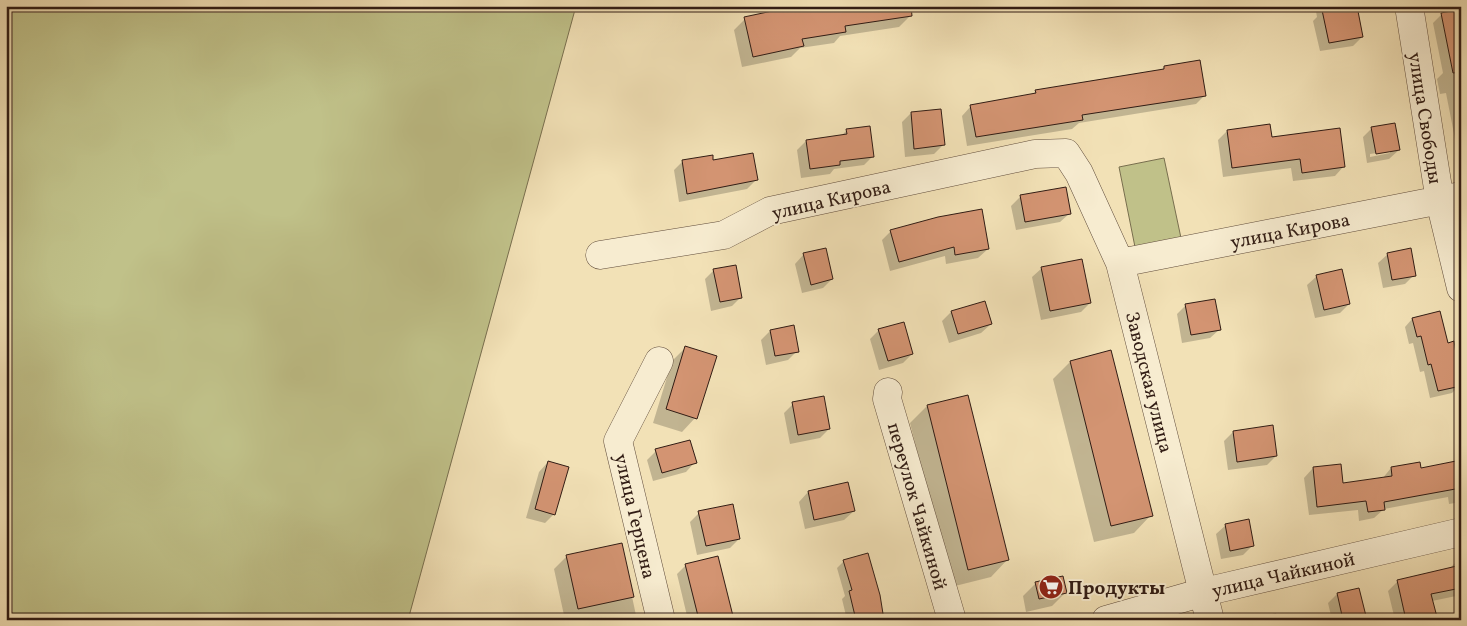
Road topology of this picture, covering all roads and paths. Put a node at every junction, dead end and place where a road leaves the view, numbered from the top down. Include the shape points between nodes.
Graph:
1 (1408, 6) edge
2 (1066, 153) joint
3 (1450, 198) edge
4 (600, 255) dead end
5 (1120, 263) junction
6 (1461, 288) edge
7 (660, 361) dead end
8 (888, 392) dead end
9 (1461, 532) edge
10 (1204, 592) junction
11 (661, 620) edge
12 (952, 620) edge
13 (1106, 620) edge
14 (1210, 620) edge

1 - 3 street, улица Свободы
2 - 4 street, улица Кирова via 1035,154 770,211 724,235
2 - 5 street, Заводская улица via 1079,173
3 - 5 street, улица Кирова
3 - 6 street, улица Свободы
5 - 10 street, Заводская улица
7 - 11 street, улица Герцена via 618,440
8 - 12 street, переулок Чайкиной via 887,399
9 - 10 street, улица Чайкиной
10 - 13 street, улица Чайкиной
10 - 14 street, Заводская улица

